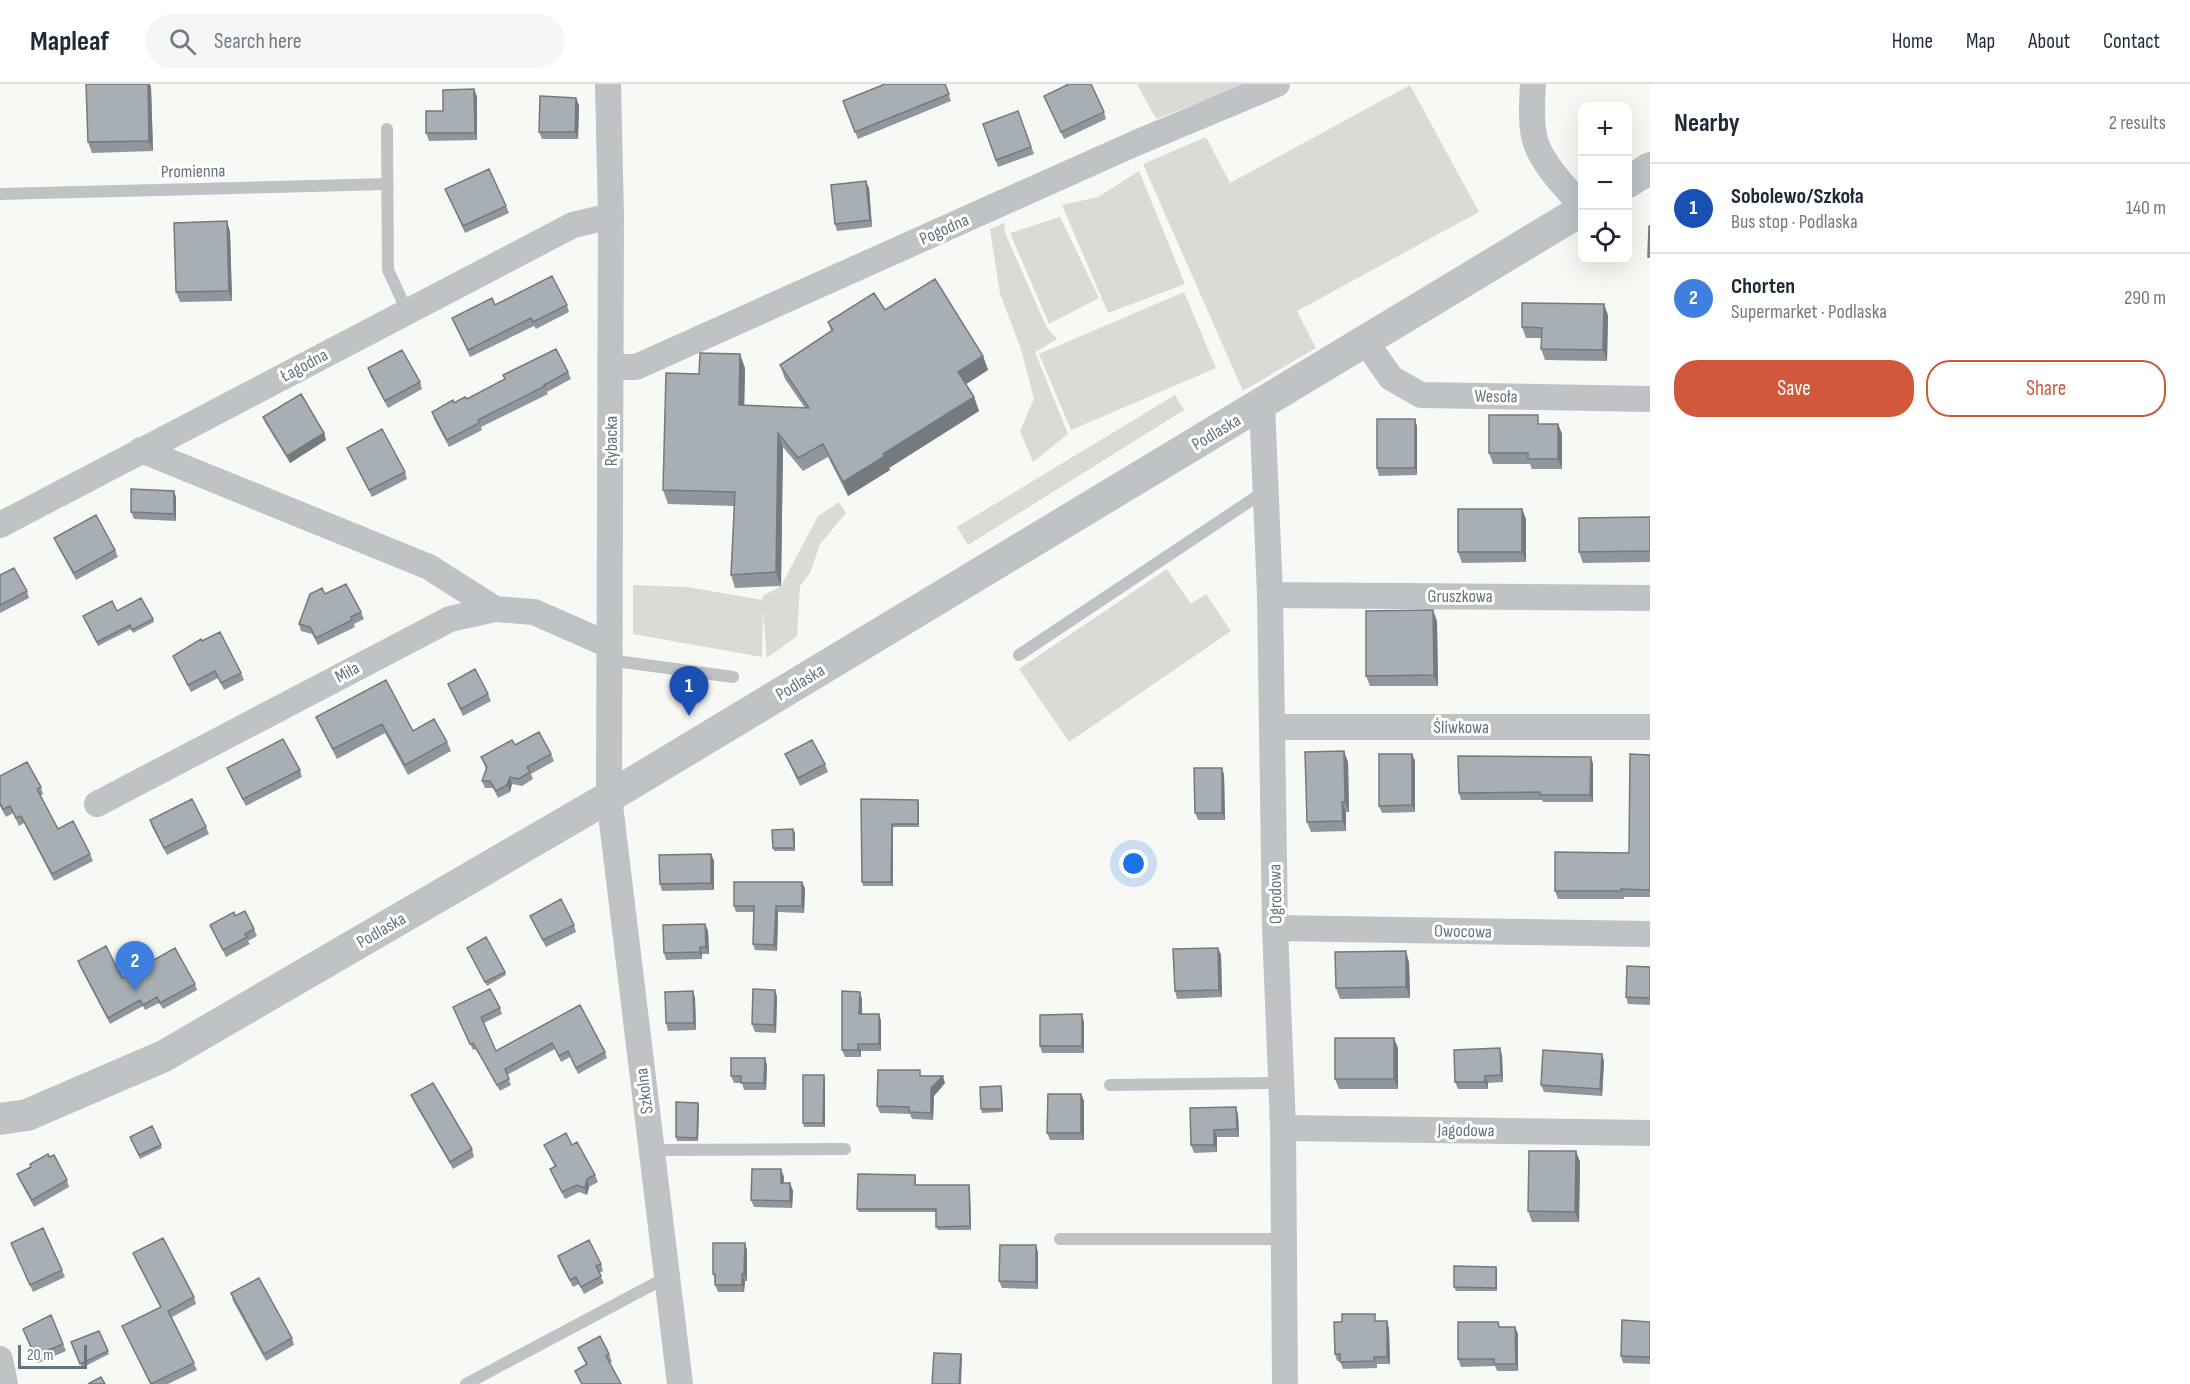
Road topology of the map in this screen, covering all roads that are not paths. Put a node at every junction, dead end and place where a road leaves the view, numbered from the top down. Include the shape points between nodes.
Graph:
1 (608, 84) edge
2 (1277, 84) edge
3 (1533, 84) edge
4 (387, 129) dead end
5 (1650, 168) edge
6 (1632, 179) edge
7 (388, 184) junction
8 (0, 194) edge
9 (1578, 204) edge
10 (1580, 210) edge
11 (611, 216) junction
12 (407, 311) junction
13 (1365, 341) junction
14 (611, 367) junction
15 (1650, 399) edge
16 (1262, 404) junction
17 (141, 450) junction
18 (1266, 490) junction
19 (0, 525) edge
20 (1270, 595) junction
21 (1650, 598) edge
22 (495, 609) junction
23 (609, 652) junction
24 (1019, 655) dead end
25 (733, 677) dead end
26 (1272, 727) junction
27 (1650, 727) edge
28 (609, 798) junction
29 (97, 804) dead end
30 (1275, 928) junction
31 (1650, 934) edge
32 (1281, 1083) junction
33 (1110, 1085) dead end
34 (0, 1119) edge
35 (1283, 1128) junction
36 (1650, 1133) edge
37 (845, 1149) dead end
38 (652, 1150) junction
39 (1060, 1239) dead end
40 (1284, 1239) junction
41 (667, 1277) junction
42 (0, 1359) edge
43 (5, 1384) edge
44 (466, 1384) edge
45 (680, 1384) edge
46 (1285, 1384) edge

1 - 11 street, Rybacka
2 - 14 street, Pogodna via 636,367
3 - 9 street via 1536,145
4 - 7 lane
5 - 6 street
7 - 8 lane, Promienna
7 - 12 lane via 388,270
10 - 13 street, Podlaska
11 - 12 street, Łagodna via 573,225
11 - 14 street, Rybacka
12 - 17 street, Łagodna
13 - 15 street, Wesoła via 1391,378 1421,395
13 - 16 street, Podlaska
14 - 23 street, Rybacka
16 - 18 street, Ogrodowa
16 - 28 street, Podlaska
17 - 19 street, Łagodna
17 - 22 street via 429,567
18 - 20 street, Ogrodowa
18 - 24 lane
20 - 21 street, Gruszkowa
20 - 26 street, Ogrodowa
22 - 23 street, Miła via 534,612
22 - 29 street, Miła via 450,619
23 - 25 lane
23 - 28 street, Rybacka
26 - 27 street, Śliwkowa
26 - 30 street, Ogrodowa
28 - 34 street, Podlaska via 164,1056 27,1115
28 - 38 street, Szkolna
30 - 31 street, Owocowa
30 - 32 street, Ogrodowa
32 - 33 lane
32 - 35 street, Ogrodowa
35 - 36 street, Jagodowa
35 - 40 street, Ogrodowa
37 - 38 lane
38 - 41 street, Szkolna
39 - 40 lane
40 - 46 street, Ogrodowa
41 - 44 lane
41 - 45 street, Szkolna
42 - 43 street

